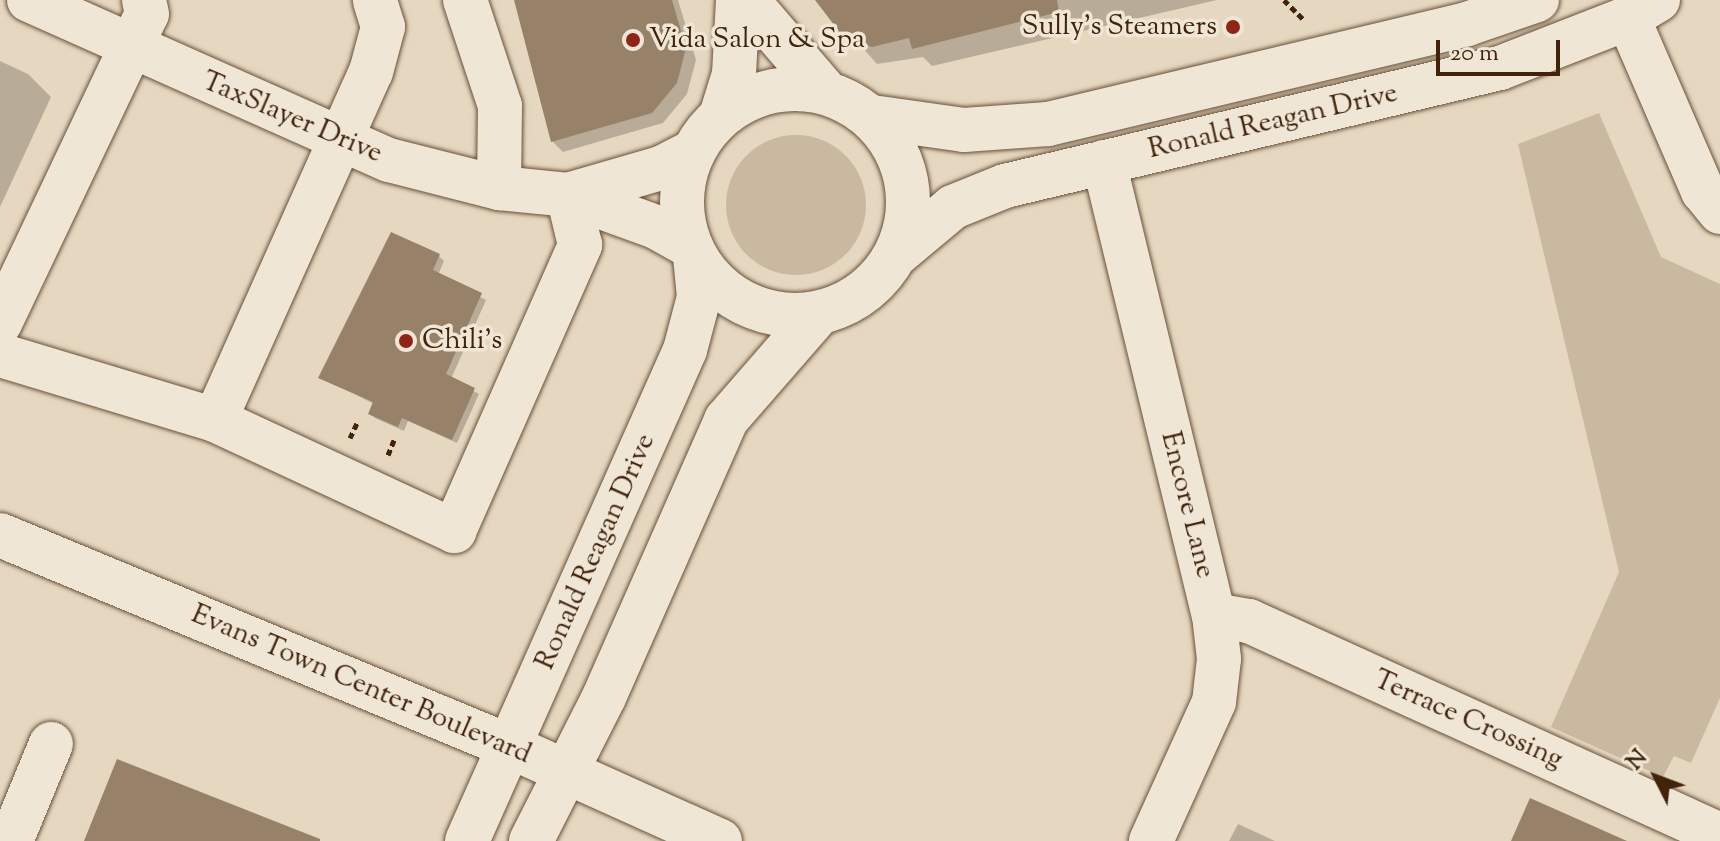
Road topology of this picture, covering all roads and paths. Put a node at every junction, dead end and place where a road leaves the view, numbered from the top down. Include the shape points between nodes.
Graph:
1 (29, 0) edge
2 (144, 0) edge
3 (375, 0) edge
4 (465, 0) edge
5 (738, 0) edge
6 (747, 0) edge
7 (1537, 0) edge
8 (1643, 9) edge
9 (131, 47) junction
10 (826, 92) junction
11 (721, 116) junction
12 (872, 117) junction
13 (343, 142) junction
14 (694, 151) junction
15 (1104, 162) junction
16 (499, 188) junction
17 (568, 195) junction
18 (1720, 212) edge
19 (692, 251) junction
20 (897, 254) junction
21 (818, 314) junction
22 (0, 323) edge
23 (0, 355) edge
24 (215, 420) junction
25 (0, 535) edge
26 (1214, 615) junction
27 (51, 744) dead end
28 (511, 747) junction
29 (564, 771) junction
30 (1719, 835) edge
31 (11, 841) edge
32 (467, 841) edge
33 (531, 841) edge
34 (720, 841) edge
35 (1151, 841) edge

1 - 9 street, TaxSlayer Drive
2 - 9 street via 147,14
3 - 13 street via 383,27 379,46
4 - 16 street via 500,106
5 - 11 street via 734,74
6 - 10 street
7 - 12 street, Ronald Reagan Drive via 1467,24 1048,124 964,130
8 - 15 street, Ronald Reagan Drive via 1500,68
8 - 18 street via 1703,191
9 - 13 street, TaxSlayer Drive
9 - 22 street
10 - 11 street, Ronald Reagan Drive via 771,91
10 - 12 street, Ronald Reagan Drive
11 - 14 street, Ronald Reagan Drive
12 - 20 street, Ronald Reagan Drive via 891,140 910,196
13 - 16 street, TaxSlayer Drive via 436,176
13 - 24 street
14 - 17 street, TaxSlayer Drive via 661,168
14 - 19 street, Ronald Reagan Drive via 682,198
15 - 20 street, Ronald Reagan Drive via 979,194 953,207
15 - 26 street, Encore Lane
16 - 17 street, TaxSlayer Drive
17 - 19 street, TaxSlayer Drive via 656,227
17 - 24 street via 580,245 454,531
19 - 21 street, Ronald Reagan Drive via 717,285 746,305 782,315
19 - 28 street, Ronald Reagan Drive via 699,297 685,350
20 - 21 street, Ronald Reagan Drive via 868,288
21 - 29 street, Ronald Reagan Drive via 726,420 604,697
23 - 24 street
25 - 28 street, Evans Town Center Boulevard
26 - 30 street, Terrace Crossing via 1249,621
26 - 35 street, Encore Lane via 1219,659 1214,702
27 - 31 street
28 - 29 street, Evans Town Center Boulevard
28 - 32 street, Ronald Reagan Drive
29 - 33 street, Ronald Reagan Drive
29 - 34 street, Evans Town Center Boulevard

